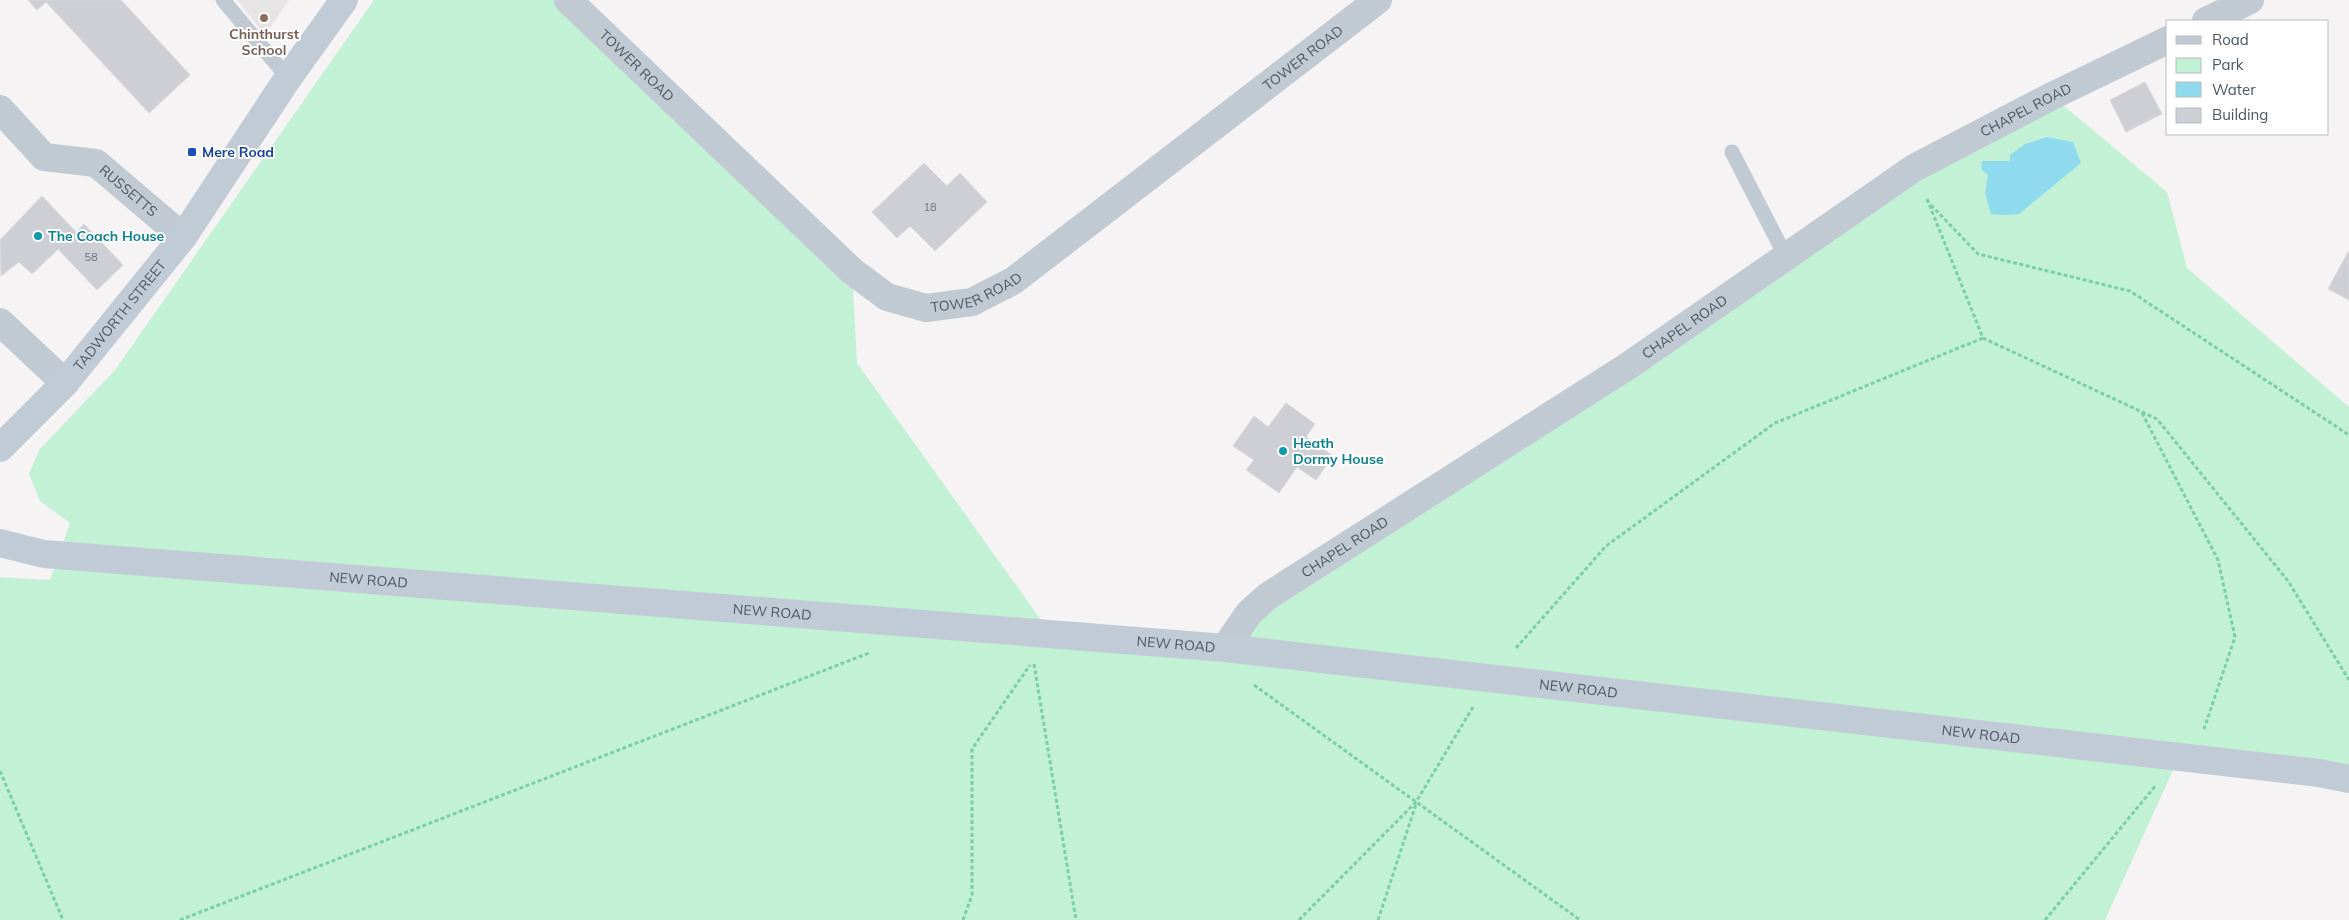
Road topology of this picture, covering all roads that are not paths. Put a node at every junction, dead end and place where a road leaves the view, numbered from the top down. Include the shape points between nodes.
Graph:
1 (223, 0) edge
2 (344, 0) edge
3 (568, 0) edge
4 (1378, 0) edge
5 (2248, 0) edge
6 (2208, 20) edge
7 (2166, 41) edge
8 (288, 78) junction
9 (0, 108) edge
10 (1732, 152) dead end
11 (182, 237) junction
12 (1786, 257) junction
13 (0, 322) edge
14 (66, 382) junction
15 (0, 448) edge
16 (0, 543) edge
17 (1225, 648) junction
18 (2349, 779) edge

1 - 8 lane
2 - 8 main road, TADWORTH STREET
3 - 4 street, TOWER ROAD via 852,271 887,297 926,308 972,302 1013,281
5 - 6 street
7 - 12 street, CHAPEL ROAD via 1914,168
8 - 11 main road, TADWORTH STREET
9 - 11 street, RUSSETTS via 44,157 96,163
10 - 12 lane
11 - 14 main road, TADWORTH STREET
12 - 17 street, CHAPEL ROAD via 1628,366 1268,596 1249,613
13 - 14 street
14 - 15 main road, TADWORTH STREET
16 - 17 main road, NEW ROAD via 44,554
17 - 18 main road, NEW ROAD via 2187,757

